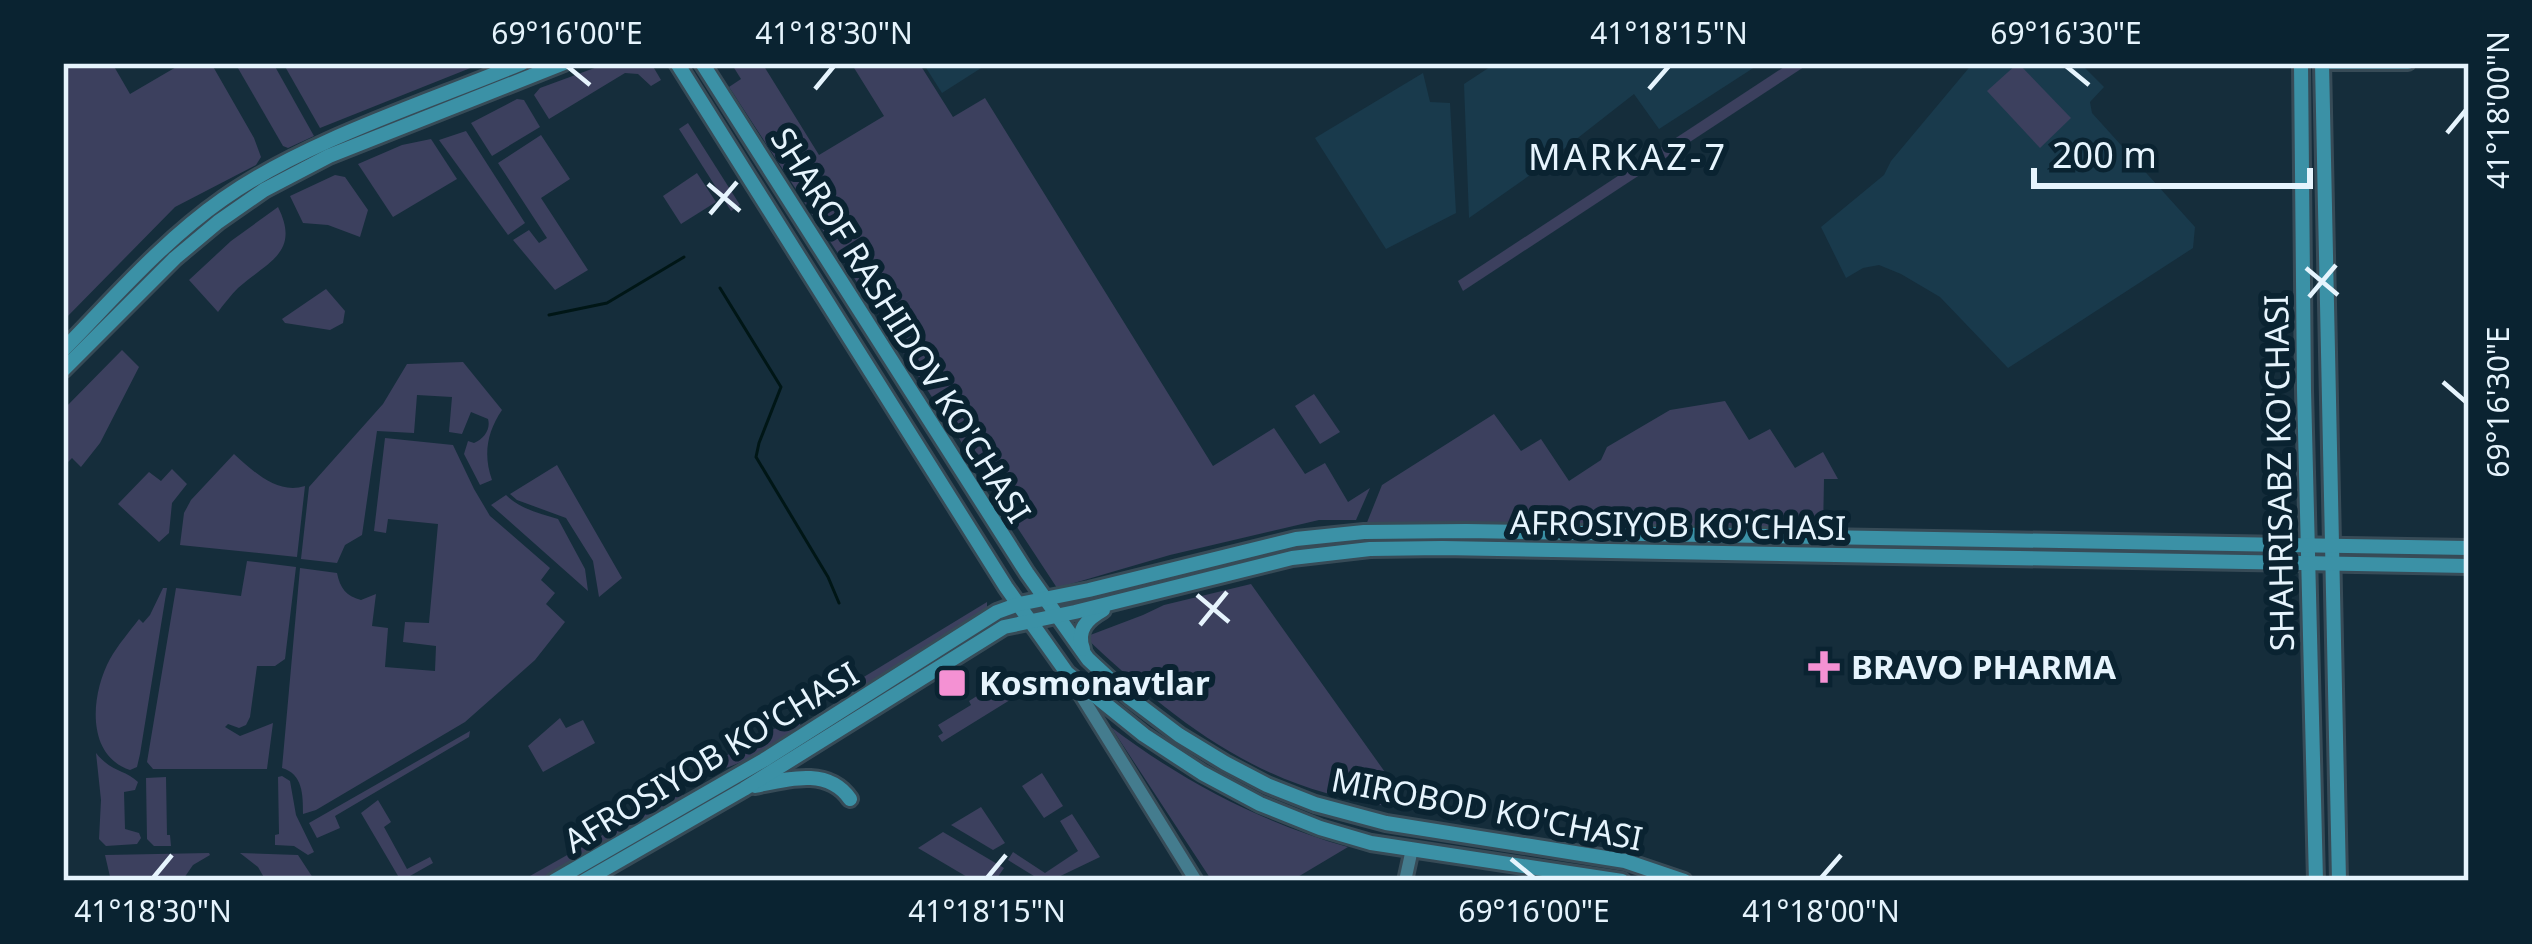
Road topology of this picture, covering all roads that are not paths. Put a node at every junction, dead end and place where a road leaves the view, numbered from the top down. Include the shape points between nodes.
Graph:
1 (522, 63) edge
2 (564, 63) edge
3 (702, 63) edge
4 (2301, 63) edge
5 (2408, 63) edge
6 (2322, 64) edge
7 (678, 66) edge
8 (283, 171) junction
9 (63, 350) edge
10 (63, 370) edge
11 (2307, 545) junction
12 (2333, 546) junction
13 (2469, 548) edge
14 (2307, 563) junction
15 (2333, 564) junction
16 (2469, 566) edge
17 (1027, 573) junction
18 (1006, 587) junction
19 (1045, 599) junction
20 (1122, 601) junction
21 (1018, 604) junction
22 (1056, 616) junction
23 (1000, 620) junction
24 (1030, 620) junction
25 (1088, 658) junction
26 (1067, 673) junction
27 (831, 727) junction
28 (744, 789) junction
29 (850, 800) dead end
30 (1417, 828) junction
31 (1412, 850) junction
32 (554, 881) edge
33 (584, 881) edge
34 (1196, 881) edge
35 (1405, 881) edge
36 (1622, 881) edge
37 (1684, 881) edge
38 (2316, 881) edge
39 (2339, 881) edge

1 - 8 main road via 338,138
2 - 8 main road
3 - 17 main road, SHAROF RASHIDOV KO'CHASI
4 - 11 main road, SHAHRISABZ KO'CHASI
5 - 6 main road
6 - 12 main road, SHAHRISABZ KO'CHASI
7 - 18 main road, SHAROF RASHIDOV KO'CHASI
8 - 9 main road via 230,195 184,229
8 - 10 main road via 195,241
11 - 12 main road, AFROSIYOB KO'CHASI
11 - 14 main road, SHAHRISABZ KO'CHASI
11 - 19 main road, AFROSIYOB KO'CHASI via 1364,532 1273,544
12 - 13 main road, AFROSIYOB KO'CHASI
12 - 15 main road, SHAHRISABZ KO'CHASI
14 - 15 main road, AFROSIYOB KO'CHASI
14 - 20 main road, AFROSIYOB KO'CHASI via 1418,548 1292,558
14 - 38 main road, SHAHRISABZ KO'CHASI
15 - 16 main road, AFROSIYOB KO'CHASI
15 - 39 main road, SHAHRISABZ KO'CHASI
17 - 19 main road, SHAROF RASHIDOV KO'CHASI
17 - 21 main road, AFROSIYOB KO'CHASI
18 - 21 main road, SHAROF RASHIDOV KO'CHASI
18 - 23 main road
19 - 21 main road, AFROSIYOB KO'CHASI
19 - 22 main road, SHAROF RASHIDOV KO'CHASI
19 - 24 main road
20 - 22 main road, AFROSIYOB KO'CHASI
20 - 25 main road via 1084,625 1080,642
21 - 23 main road, AFROSIYOB KO'CHASI
21 - 24 main road, SHAROF RASHIDOV KO'CHASI
22 - 24 main road, AFROSIYOB KO'CHASI
22 - 25 main road, MIROBOD KO'CHASI
23 - 24 main road, AFROSIYOB KO'CHASI
23 - 27 main road, AFROSIYOB KO'CHASI
24 - 26 main road, MIROBOD KO'CHASI
25 - 30 main road, MIROBOD KO'CHASI via 1146,711 1225,764 1315,804
26 - 31 main road, MIROBOD KO'CHASI via 1144,735 1241,795 1340,835
26 - 34 main road
27 - 28 main road, AFROSIYOB KO'CHASI
27 - 32 main road, AFROSIYOB KO'CHASI
28 - 29 main road via 820,778
28 - 33 main road, AFROSIYOB KO'CHASI
30 - 31 main road
30 - 37 main road, MIROBOD KO'CHASI via 1625,861
31 - 35 main road
31 - 36 main road, MIROBOD KO'CHASI

